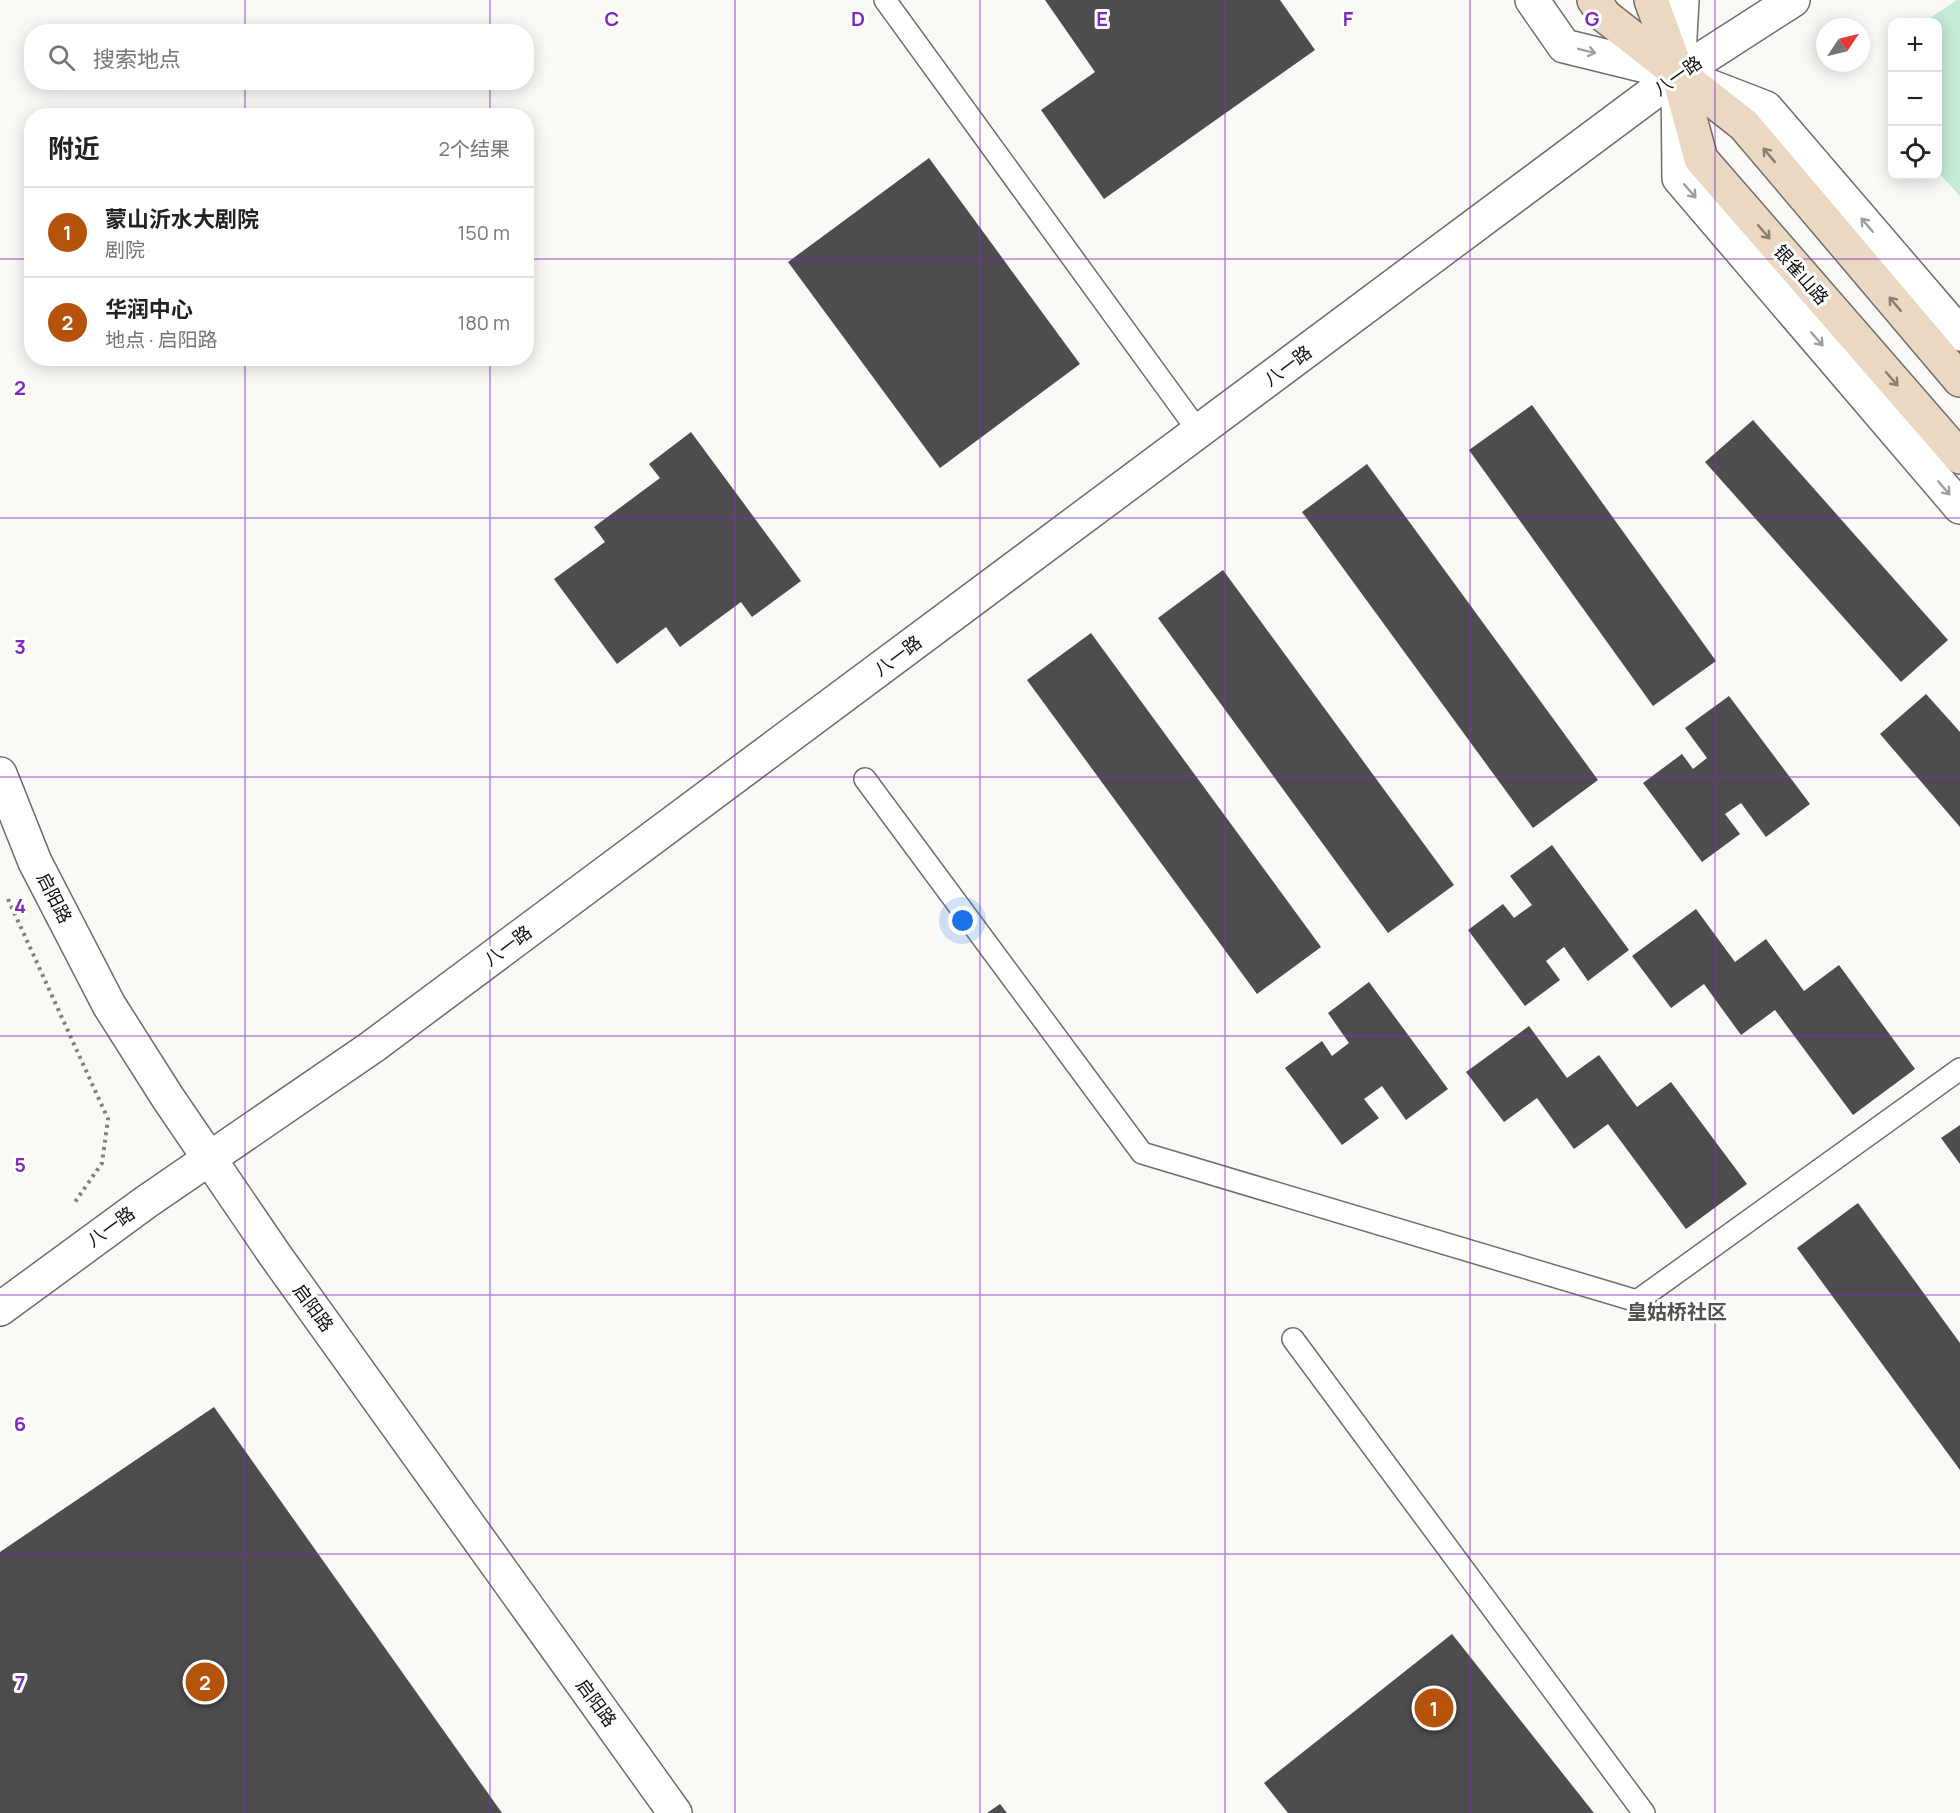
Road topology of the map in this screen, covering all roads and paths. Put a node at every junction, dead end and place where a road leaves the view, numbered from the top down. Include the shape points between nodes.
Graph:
1 (885, 0) edge
2 (1532, 0) edge
3 (1594, 0) edge
4 (1651, 0) edge
5 (1682, 0) edge
6 (1793, 0) edge
7 (1678, 74) junction
8 (1960, 333) edge
9 (1960, 380) edge
10 (1199, 432) junction
11 (1960, 457) edge
12 (1960, 507) edge
13 (0, 774) edge
14 (865, 778) dead end
15 (5, 891) dead end
16 (1960, 1070) edge
17 (208, 1158) junction
18 (66, 1210) dead end
19 (0, 1310) edge
20 (1293, 1339) dead end
21 (675, 1813) edge
22 (1644, 1813) edge

1 - 10 lane
2 -> 7 street via 1564,46
3 - 7 main road via 1605,16
4 - 7 main road, 银雀山路
5 - 7 street
6 - 7 street, 八一路
8 -> 7 street via 1766,108
9 -> 7 main road via 1744,125
7 - 10 street, 八一路
7 -> 11 main road, 银雀山路 via 1701,159
7 -> 12 street via 1678,178
10 - 17 street, 八一路 via 372,1047
13 - 17 street, 启阳路 via 35,862 110,1005
14 - 16 lane via 1142,1153 1637,1301
15 - 18 path via 108,1119 102,1163 76,1203
17 - 19 street, 八一路
17 - 21 street, 启阳路
20 - 22 lane

